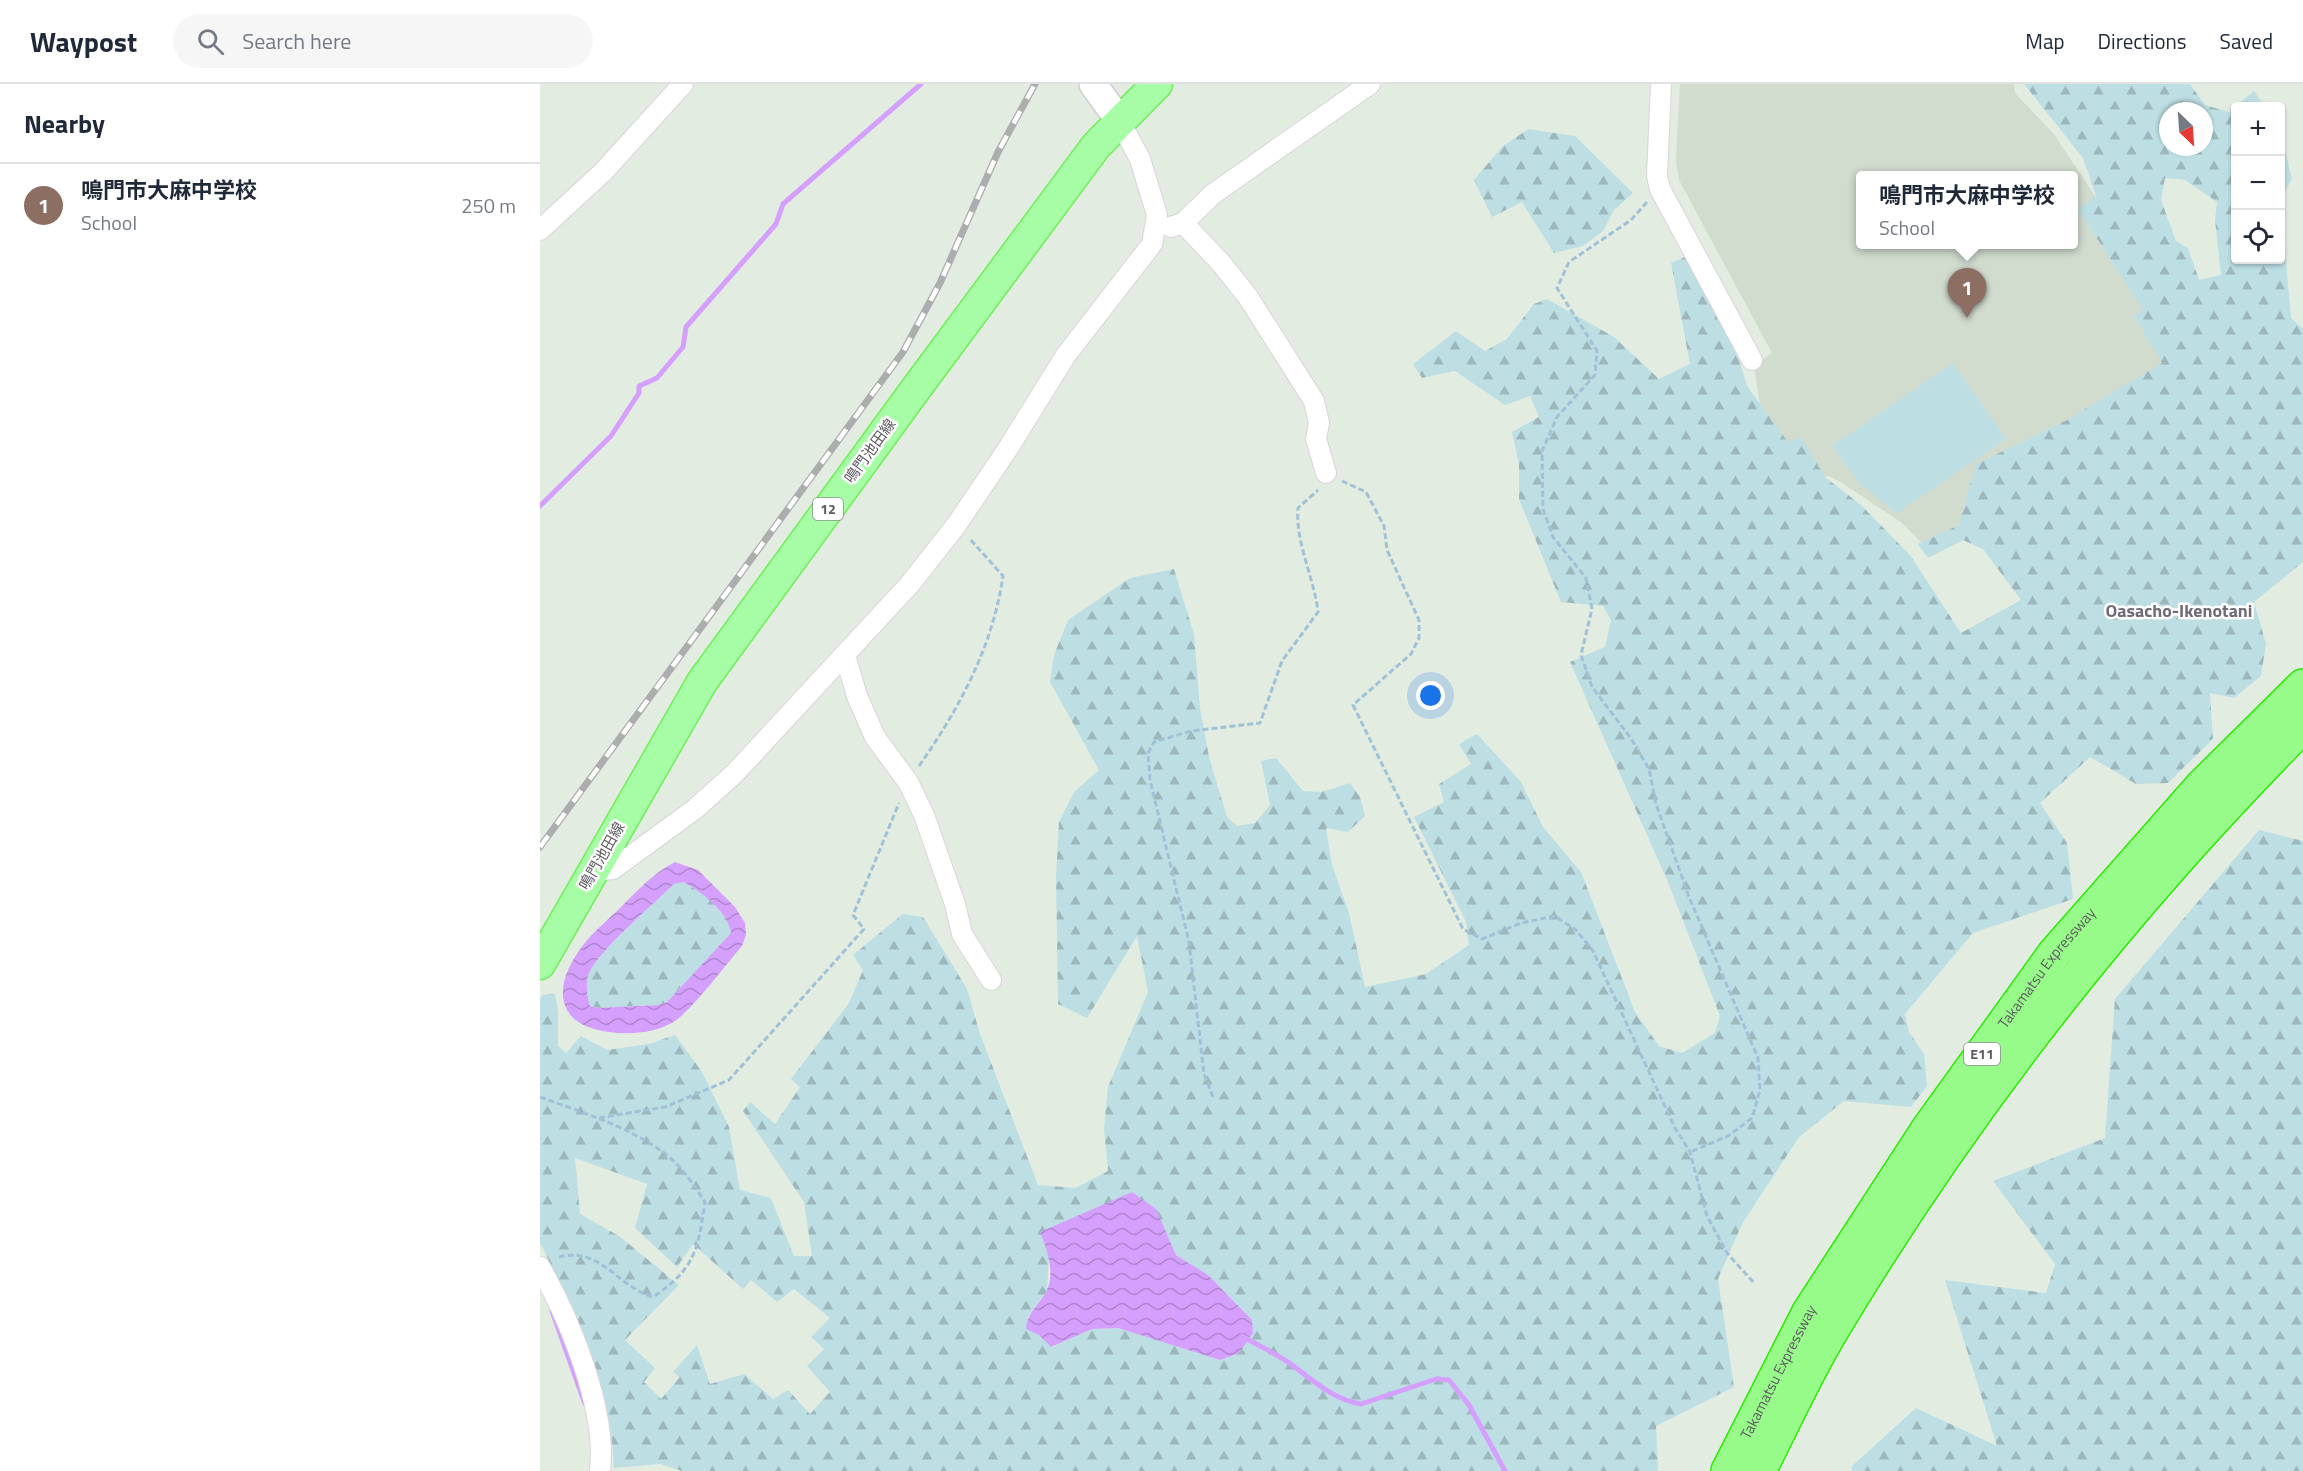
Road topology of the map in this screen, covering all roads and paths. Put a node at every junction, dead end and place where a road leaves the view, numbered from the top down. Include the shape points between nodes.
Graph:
1 (683, 84) edge
2 (1093, 84) edge
3 (1157, 84) edge
4 (1370, 84) edge
5 (1661, 84) edge
6 (1119, 120) junction
7 (1660, 189) junction
8 (1183, 223) junction
9 (540, 230) edge
10 (1156, 230) junction
11 (1752, 360) dead end
12 (1326, 473) junction
13 (957, 524) junction
14 (845, 655) junction
15 (2303, 686) edge
16 (2303, 726) edge
17 (908, 782) junction
18 (593, 871) junction
19 (540, 964) edge
20 (991, 980) dead end
21 (540, 1097) edge
22 (1213, 1097) dead end
23 (599, 1118) junction
24 (1690, 1152) junction
25 (544, 1264) edge
26 (1754, 1283) dead end
27 (600, 1471) edge
28 (1728, 1471) edge
29 (1759, 1471) edge

1 - 9 street via 603,172
2 - 6 main road
3 - 6 main road, 鳴門池田線 / 12
4 - 8 street via 1213,194
5 - 7 street via 1657,176
6 - 10 street via 1140,159 1157,215
6 - 18 main road, 鳴門池田線 / 12 via 922,380 702,682
7 - 11 street
7 - 24 path via 1631,220 1569,262 1557,288 1597,351 1595,375 1557,417 1542,451 1543,509 1553,537 1586,578 1592,609 1581,655 1592,687 1649,769 1656,804 1689,897 1758,1058 1760,1090 1752,1118 1728,1136
8 - 10 street
8 - 12 street via 1248,297 1314,401 1316,439
10 - 13 street via 1152,244 1066,355
12 - 22 path via 1321,488 1298,508 1297,523 1316,587 1318,612 1282,661 1260,723 1191,731 1154,742 1148,753 1150,780 1189,942 1204,1074
12 - 24 path via 1366,492 1384,526 1387,550 1419,620 1419,638 1411,654 1353,705 1463,929 1482,939 1521,923 1555,916 1576,930 1593,951 1675,1128
13 - 14 street via 910,584
13 - 17 path via 1003,576 1000,597 976,670
14 - 17 street via 875,737
14 - 18 street via 735,773 695,809 614,869
15 - 28 highway, Takamatsu Expressway / E11 via 2202,786 2054,954 1928,1128 1809,1311
16 - 29 highway, Takamatsu Expressway / E11 via 2221,807 2079,973 1952,1146 1831,1331
17 - 20 street via 941,860 962,934
17 - 23 path via 853,915 864,929 766,1042 729,1080 692,1097 665,1107
18 - 19 main road, 鳴門池田線 / 12
21 - 23 path
23 - 25 path via 663,1152 685,1173 705,1202 699,1244 677,1280 653,1297 638,1292 599,1262 575,1254
24 - 26 path via 1707,1215 1727,1253
25 - 27 street via 598,1415

